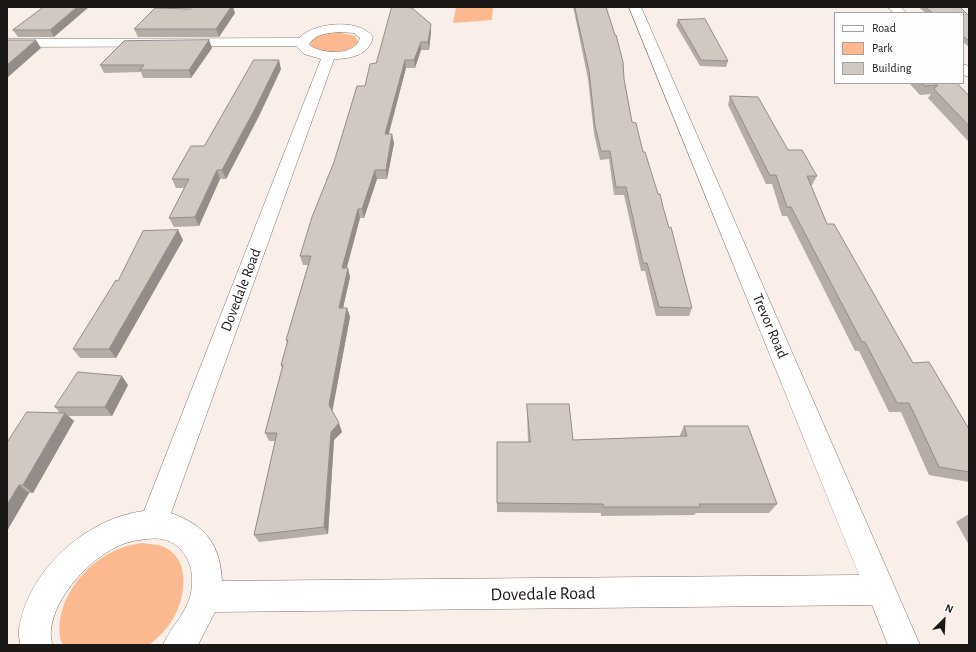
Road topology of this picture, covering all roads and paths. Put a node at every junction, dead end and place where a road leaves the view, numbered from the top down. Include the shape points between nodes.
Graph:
1 (635, 7) edge
2 (303, 42) junction
3 (7, 43) edge
4 (329, 56) junction
5 (153, 524) junction
6 (881, 590) junction
7 (205, 597) junction
8 (36, 645) edge
9 (179, 645) edge
10 (904, 645) edge

1 - 6 street, Trevor Road
2 - 3 street
2 - 4 street via 302,46 311,54
2 - 4 street via 312,34 334,28 357,30 367,37 364,46 358,50
4 - 5 street, Dovedale Road
5 - 7 street via 174,526 191,537 202,552 207,573
5 - 8 street via 128,527 103,538 79,555 58,577 43,603 35,630
6 - 7 street, Dovedale Road
6 - 10 street, Trevor Road
7 - 9 street via 194,625

